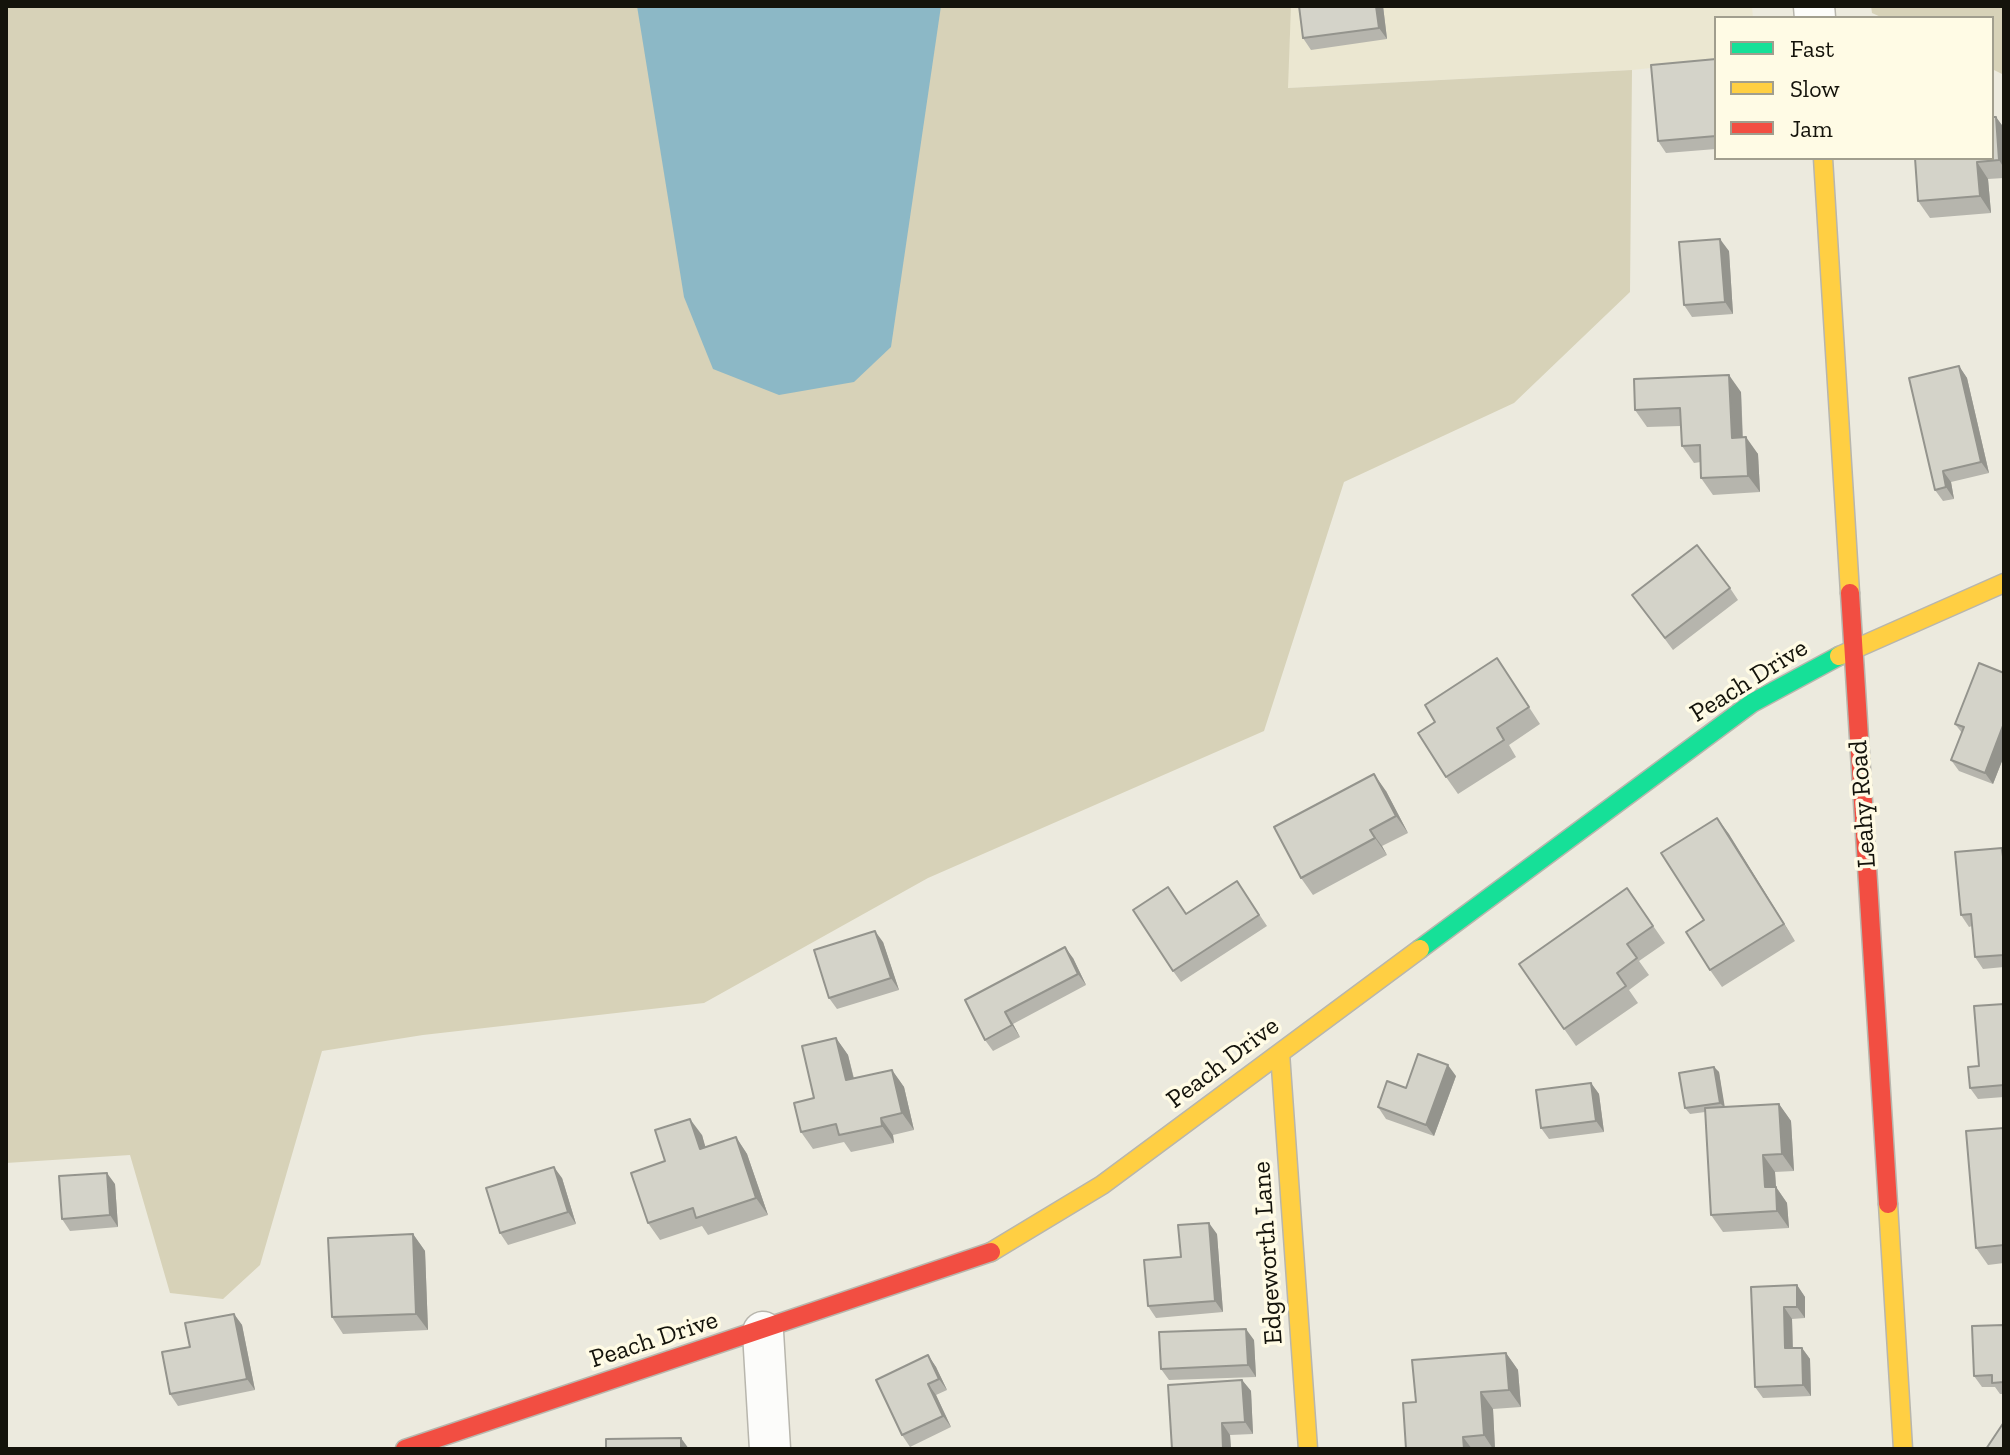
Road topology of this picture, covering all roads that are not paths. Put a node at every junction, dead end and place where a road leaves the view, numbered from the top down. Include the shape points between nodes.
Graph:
1 (1823, 160) edge
2 (2004, 583) edge
3 (1853, 648) junction
4 (1280, 1053) junction
5 (763, 1332) junction
6 (405, 1449) edge
7 (770, 1449) edge
8 (1308, 1449) edge
9 (1903, 1449) edge

1 - 3 main road, Leahy Road
2 - 3 main road, Peach Drive
3 - 4 main road, Peach Drive via 1752,703
3 - 9 main road, Leahy Road
4 - 5 main road, Peach Drive via 1102,1185 983,1256
4 - 8 main road, Edgeworth Lane
5 - 6 main road, Peach Drive
5 - 7 street

